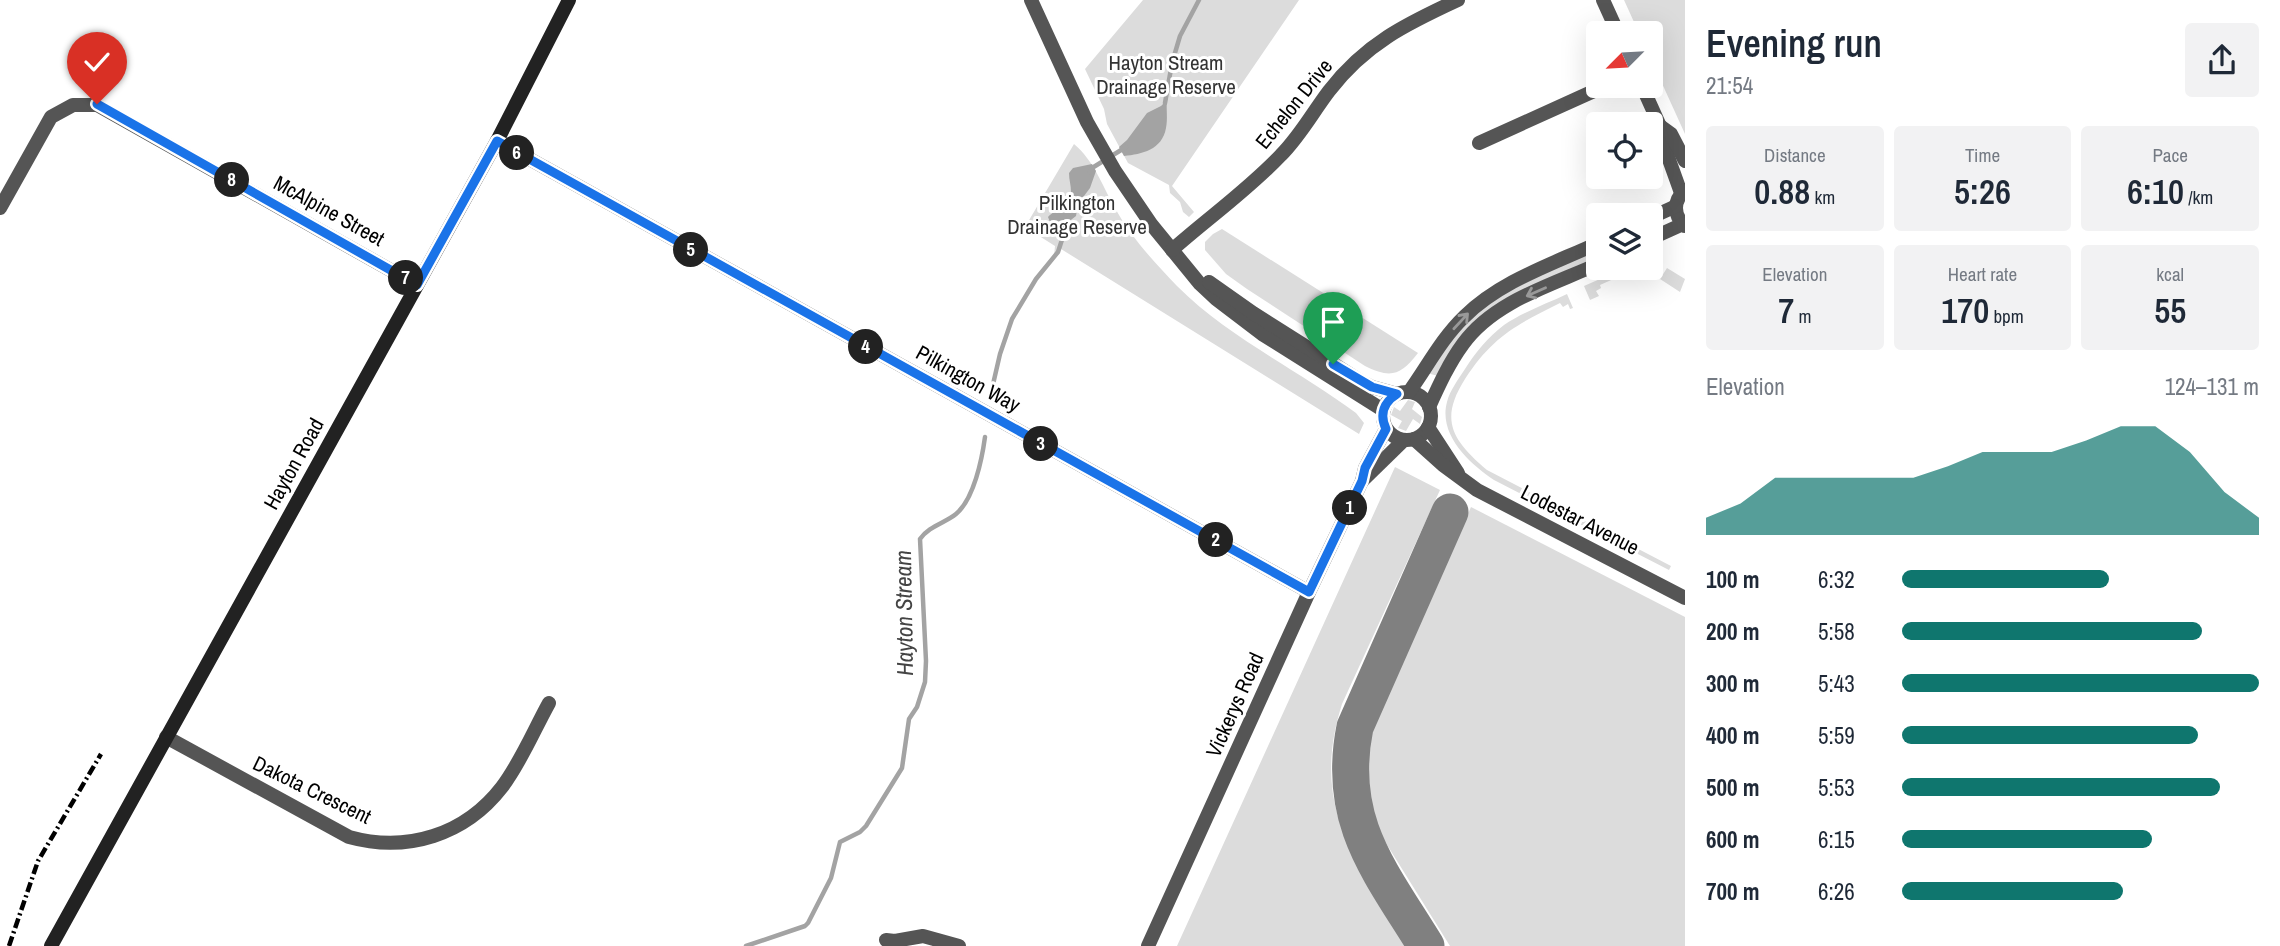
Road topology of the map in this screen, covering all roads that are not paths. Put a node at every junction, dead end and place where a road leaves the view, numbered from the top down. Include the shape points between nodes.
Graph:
1 (569, 0) edge
2 (1031, 0) edge
3 (1458, 0) edge
4 (1603, 0) edge
5 (1613, 21) edge
6 (1586, 95) edge
7 (1663, 128) edge
8 (497, 141) junction
9 (1479, 143) dead end
10 (1663, 144) edge
11 (1685, 161) edge
12 (1681, 196) edge
13 (0, 208) edge
14 (1663, 209) edge
15 (1684, 225) edge
16 (1663, 234) edge
17 (1586, 249) edge
18 (1172, 250) junction
19 (1188, 267) junction
20 (1586, 269) edge
21 (417, 285) junction
22 (1403, 393) junction
23 (1429, 407) junction
24 (1383, 410) junction
25 (1428, 427) junction
26 (1386, 429) junction
27 (1409, 439) junction
28 (1458, 474) junction
29 (1362, 481) junction
30 (1309, 592) junction
31 (1685, 598) edge
32 (549, 703) dead end
33 (166, 737) junction
34 (886, 940) dead end
35 (51, 946) edge
36 (959, 946) edge
37 (1148, 946) edge

1 - 8 street, Hayton Road
2 - 18 street via 1101,148
3 - 18 street, Echelon Drive via 1395,30 1359,57 1284,153
4 - 5 street
6 - 9 street
7 - 11 street
8 - 21 street, Hayton Road
8 - 30 street, Pilkington Way
10 - 12 street
12 - 14 street
12 - 15 street via 1679,219
13 - 21 street, McAlpine Street via 51,117 73,105 97,104
15 - 16 street
22 -> 17 street via 1477,305 1508,285
18 - 19 street
19 - 22 street via 1362,382
19 - 24 street via 1234,314
20 -> 23 street via 1517,300 1485,320 1463,344
21 - 33 street, Hayton Road
22 - 23 street via 1421,396
22 - 24 street
23 - 25 street
24 - 26 street
25 - 27 street
25 - 28 street, Lodestar Avenue
26 - 27 street via 1397,438
26 - 29 street, Vickerys Road
27 - 28 street, Lodestar Avenue
27 - 29 street, Vickerys Road
28 - 31 street, Lodestar Avenue via 1477,490
29 - 30 street, Vickerys Road
30 - 37 street, Vickerys Road
32 - 33 street, Dakota Crescent via 512,771 487,804 448,830 417,841 389,844 349,837
33 - 35 street, Hayton Road
34 - 36 street via 923,936

